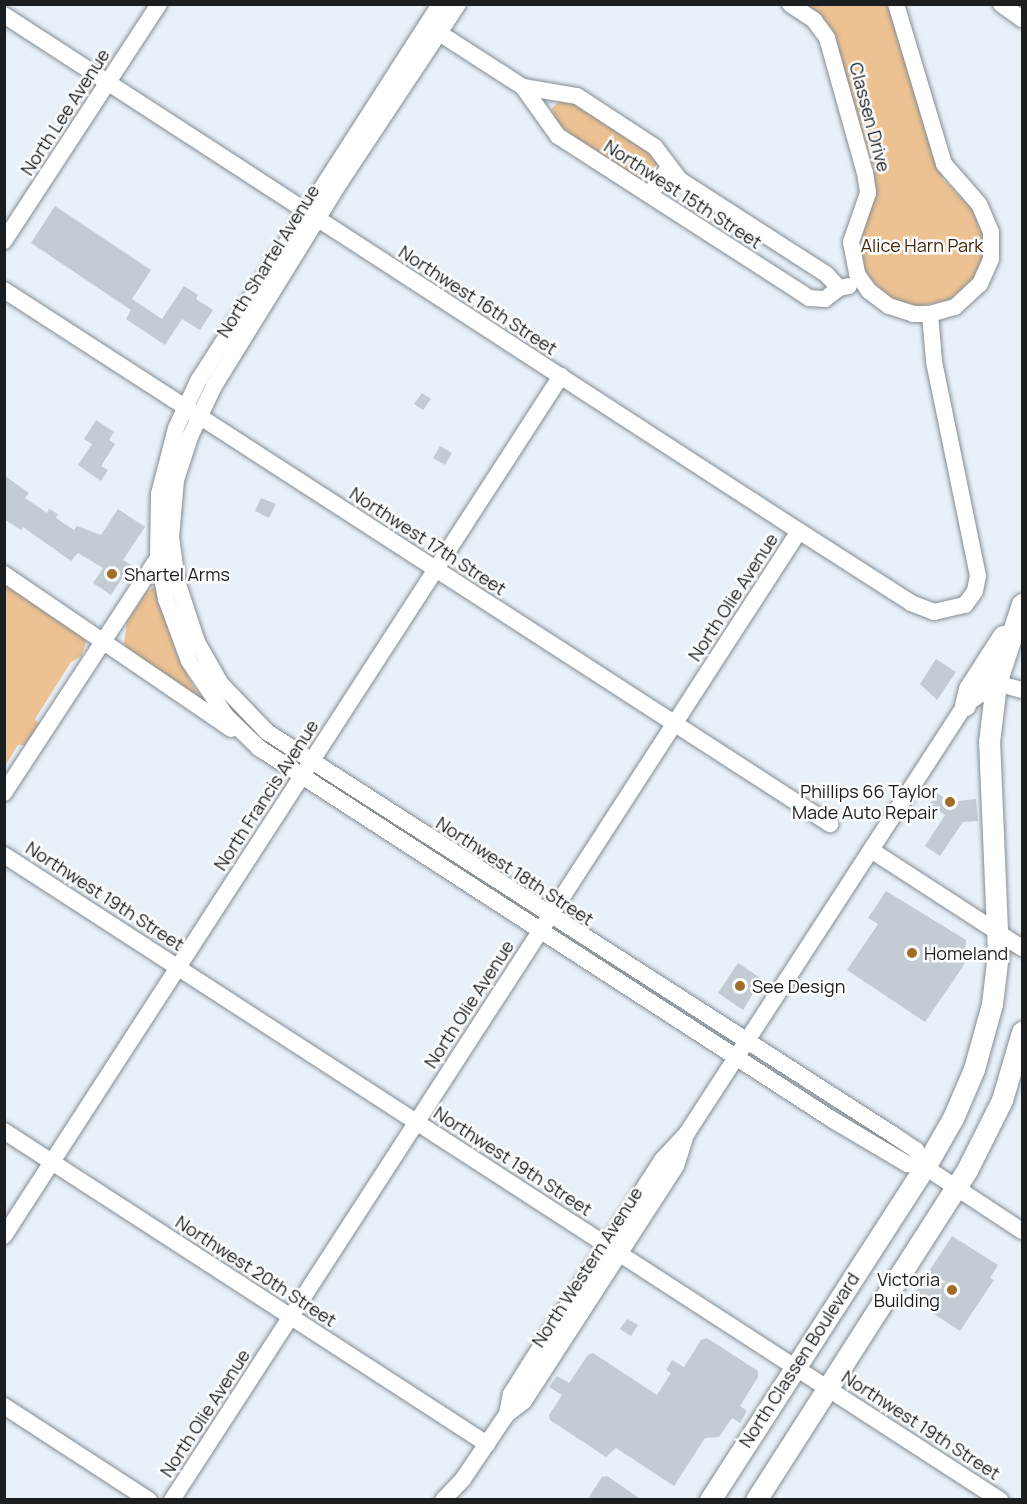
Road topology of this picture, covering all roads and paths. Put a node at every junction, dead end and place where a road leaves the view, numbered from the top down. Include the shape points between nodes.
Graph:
1 (159, 4) edge
2 (440, 4) edge
3 (458, 4) edge
4 (790, 4) edge
5 (896, 4) edge
6 (1001, 4) edge
7 (4, 15) edge
8 (1023, 19) edge
9 (433, 29) junction
10 (108, 82) junction
11 (523, 87) junction
12 (668, 168) junction
13 (650, 195) junction
14 (313, 215) junction
15 (4, 241) edge
16 (861, 282) junction
17 (839, 288) junction
18 (4, 290) edge
19 (930, 314) junction
20 (561, 376) junction
21 (192, 411) junction
22 (799, 531) junction
23 (171, 537) junction
24 (158, 557) junction
25 (435, 569) junction
26 (4, 574) edge
27 (1021, 609) edge
28 (103, 641) junction
29 (996, 683) junction
30 (1023, 690) edge
31 (964, 705) junction
32 (674, 724) junction
33 (259, 748) junction
34 (307, 768) junction
35 (4, 793) edge
36 (830, 824) dead end
37 (871, 850) junction
38 (4, 855) edge
39 (545, 923) junction
40 (998, 932) junction
41 (1023, 948) edge
42 (179, 968) junction
43 (1023, 1032) edge
44 (747, 1041) junction
45 (737, 1056) junction
46 (1023, 1080) edge
47 (823, 1089) junction
48 (1002, 1100) junction
49 (812, 1106) junction
50 (416, 1121) junction
51 (4, 1131) edge
52 (52, 1162) junction
53 (925, 1167) junction
54 (956, 1188) junction
55 (1023, 1231) edge
56 (4, 1236) edge
57 (613, 1249) junction
58 (291, 1316) junction
59 (795, 1366) junction
60 (828, 1388) junction
61 (4, 1406) edge
62 (487, 1444) junction
63 (463, 1479) junction
64 (149, 1500) edge
65 (172, 1500) edge
66 (443, 1500) edge
67 (458, 1500) edge
68 (710, 1500) edge
69 (756, 1500) edge
70 (1000, 1500) edge

1 - 10 street, North Lee Avenue
2 - 9 street, North Shartel Avenue
3 - 9 street, North Shartel Avenue
4 - 16 street, Classen Drive via 814,20 827,38 865,173 868,193 851,242
5 - 19 street via 944,164 979,204 991,232 991,259 980,284 955,307
6 - 8 street
7 - 10 street, Northwest 16th Street
9 - 11 street, Northwest 15th Street
9 - 14 street, North Shartel Avenue
10 - 14 street, Northwest 16th Street
10 - 15 street, North Lee Avenue
11 - 12 street, Northwest 15th Street via 577,96 655,147
11 - 13 street, Northwest 15th Street via 558,136
12 - 13 street
12 - 17 street, Northwest 15th Street via 680,180 826,274
13 - 17 street, Northwest 15th Street via 809,298 825,299
14 - 20 street, Northwest 16th Street
14 - 21 street, North Shartel Avenue
16 - 17 street, Northwest 15th Street
16 - 19 street via 889,306 905,313
18 - 21 street, Northwest 17th Street
19 - 22 street, Northwest 16th Street via 934,361 978,576 975,591 965,605 934,612 911,603
20 - 22 street, Northwest 16th Street
20 - 25 street, North Francis Avenue
21 - 23 street, North Shartel Avenue via 177,480
21 - 24 street, North Shartel Avenue via 165,461 159,494
21 - 25 street, Northwest 17th Street
22 - 32 street, North Olie Avenue
23 - 24 street, North Shartel Avenue
23 - 34 street, Northwest 18th Street via 185,609 212,669 257,724
24 - 28 street, North Shartel Avenue
24 - 33 street, Northwest 18th Street via 169,609 189,661 226,717
25 - 32 street, Northwest 17th Street
25 - 34 street, North Francis Avenue
26 - 28 street
27 - 29 main road, North Classen Boulevard
27 - 31 main road via 969,688
28 - 33 street
28 - 35 street, North Shartel Avenue
29 - 30 street
29 - 31 street, North Western Avenue
29 - 40 main road, North Classen Boulevard via 988,772
31 - 37 street, North Western Avenue
32 - 36 street, Northwest 17th Street
32 - 39 street, North Olie Avenue
33 - 34 street, Northwest 18th Street
34 - 39 street, Northwest 18th Street
34 - 42 street, North Francis Avenue
37 - 40 street
37 - 44 street, North Western Avenue
38 - 42 street, Northwest 19th Street
39 - 44 street, Northwest 18th Street
39 - 45 street, Northwest 18th Street
39 - 50 street, North Olie Avenue
40 - 41 street
40 - 53 main road, North Classen Boulevard via 992,1004 974,1069 953,1118
42 - 50 street, Northwest 19th Street
42 - 52 street, North Francis Avenue
43 - 48 main road
44 - 45 street, North Western Avenue
44 - 47 street, Northwest 18th Street
45 - 49 street, Northwest 18th Street
45 - 57 street, North Western Avenue via 687,1133 676,1166
46 - 48 main road
47 - 49 street
47 - 53 street, Northwest 18th Street via 916,1150
48 - 54 main road
49 - 53 street, Northwest 18th Street via 907,1164
50 - 57 street, Northwest 19th Street
50 - 58 street, North Olie Avenue
51 - 52 street, Northwest 20th Street
52 - 56 street, North Francis Avenue
52 - 58 street, Northwest 20th Street
53 - 54 street, Northwest 18th Street
53 - 59 main road, North Classen Boulevard
54 - 55 street, Northwest 18th Street
54 - 60 main road
57 - 59 street, Northwest 19th Street
57 - 62 street, North Western Avenue via 524,1401 507,1414
58 - 62 street, Northwest 20th Street
58 - 65 street, North Olie Avenue
59 - 60 street, Northwest 19th Street
59 - 68 main road, North Classen Boulevard
60 - 69 main road
60 - 70 street, Northwest 19th Street
61 - 64 street
62 - 63 street, North Western Avenue
63 - 66 street, North Western Avenue
63 - 67 street, North Western Avenue

